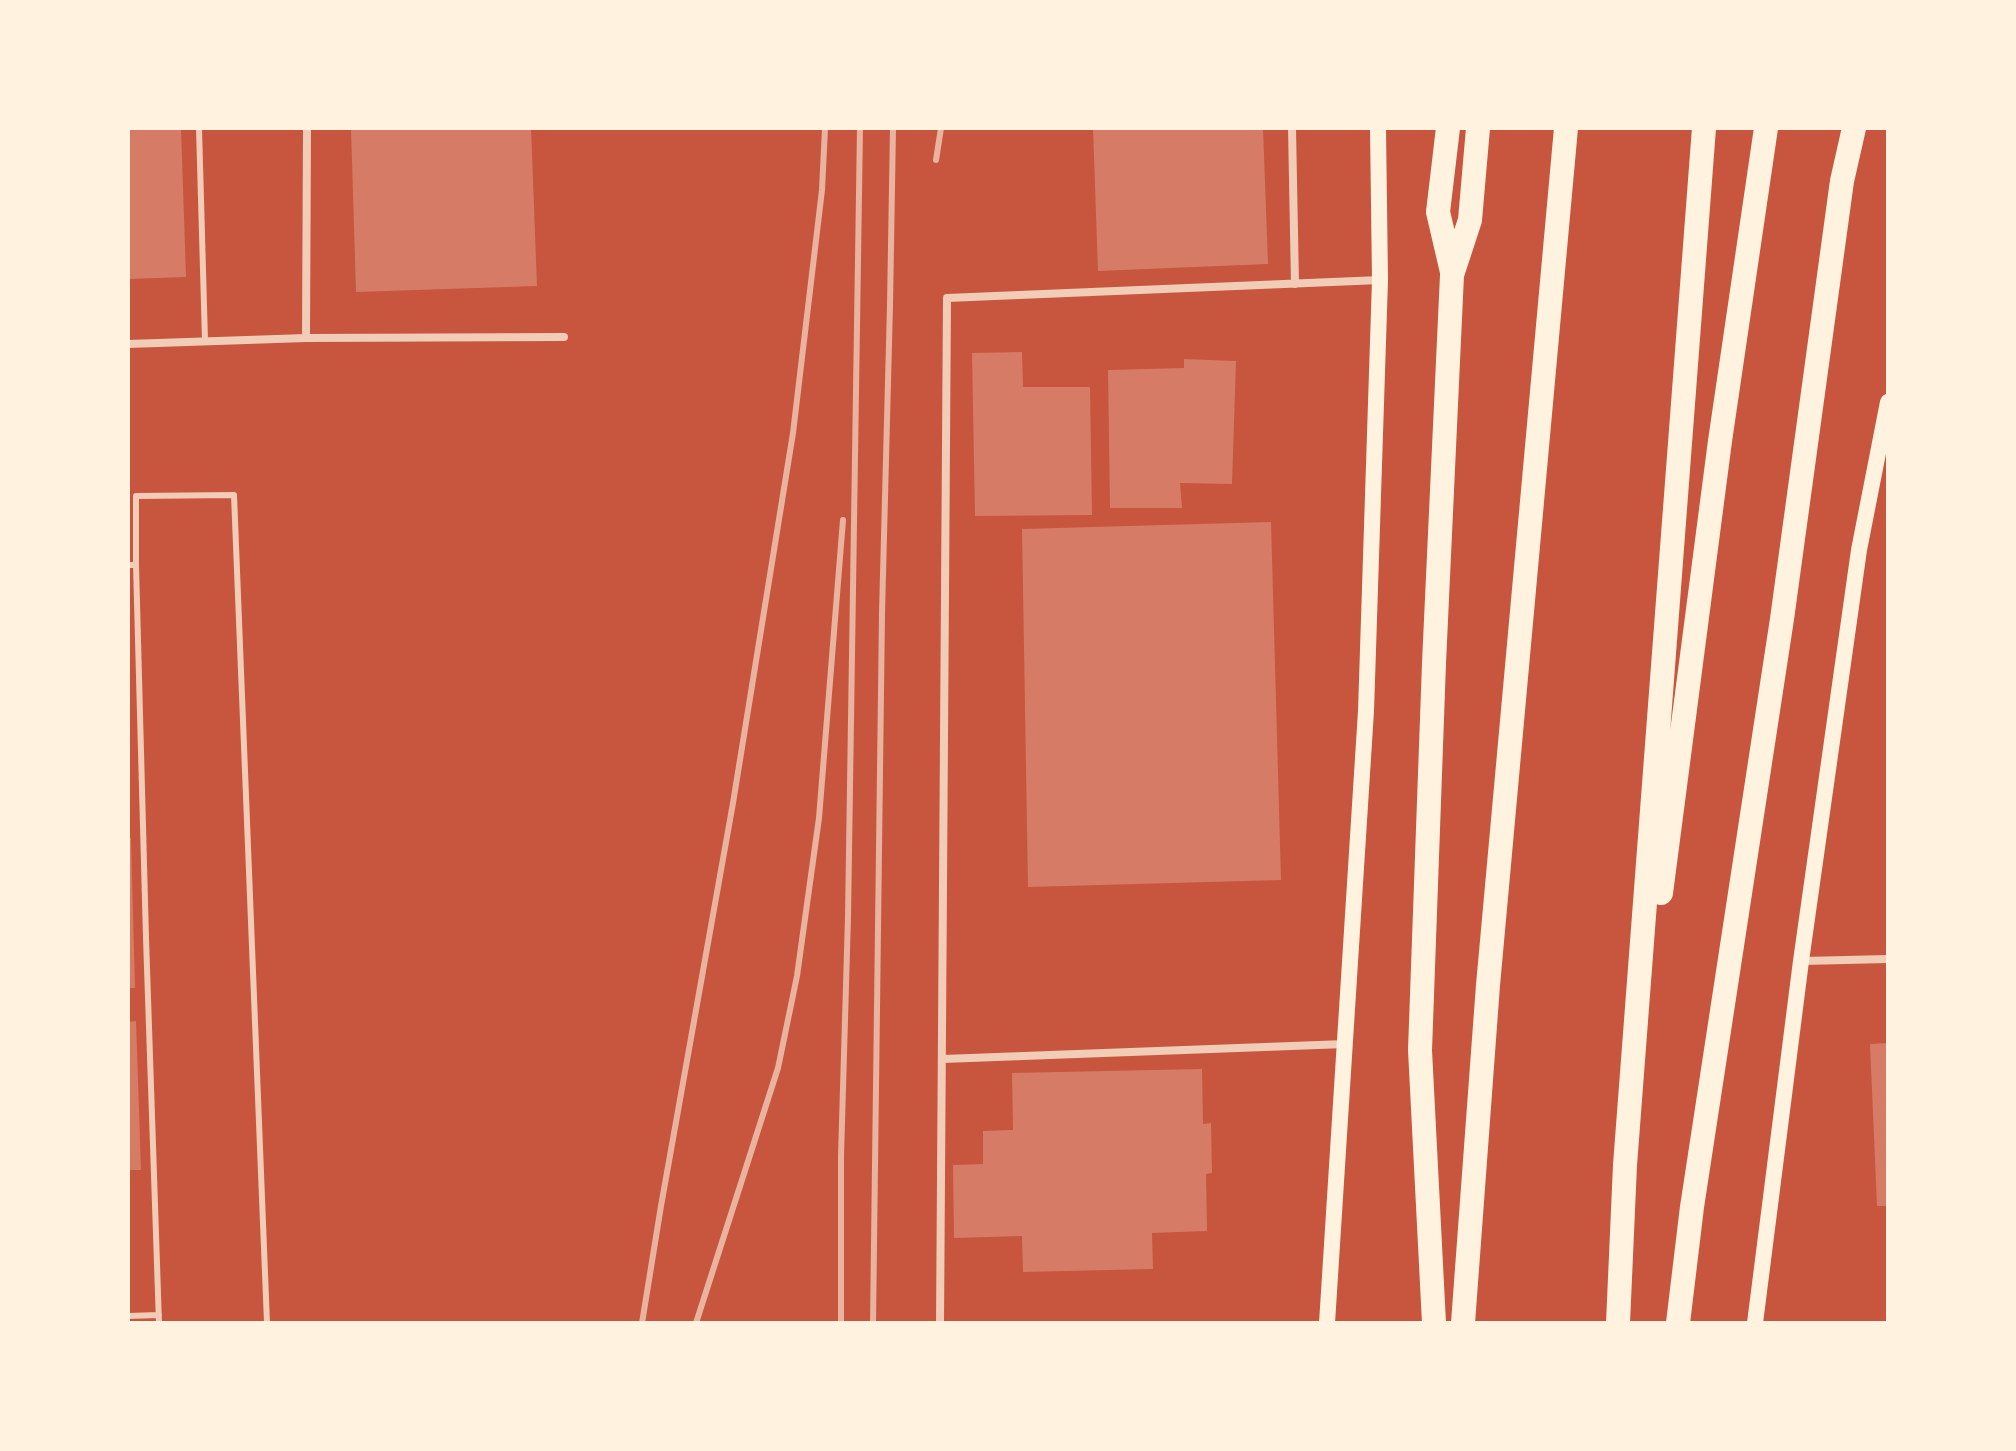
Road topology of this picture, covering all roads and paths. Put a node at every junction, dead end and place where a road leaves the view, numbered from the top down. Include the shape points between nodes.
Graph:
1 (199, 128) edge
2 (307, 128) edge
3 (1292, 128) edge
4 (1378, 128) edge
5 (1448, 128) edge
6 (1478, 128) edge
7 (1566, 128) edge
8 (1704, 128) edge
9 (1766, 128) edge
10 (1854, 128) edge
11 (1452, 275) junction
12 (1380, 280) junction
13 (1295, 284) junction
14 (564, 337) dead end
15 (306, 338) junction
16 (205, 341) junction
17 (128, 344) edge
18 (1888, 402) edge
19 (132, 565) edge
20 (1888, 959) edge
21 (1801, 961) junction
22 (1345, 1044) junction
23 (943, 1059) junction
24 (1625, 1165) junction
25 (128, 1316) edge
26 (159, 1319) edge
27 (267, 1323) edge
28 (940, 1323) edge
29 (1327, 1323) edge
30 (1434, 1323) edge
31 (1463, 1323) edge
32 (1618, 1323) edge
33 (1678, 1323) edge
34 (1755, 1323) edge

1 - 16 lane
2 - 15 street
3 - 13 street
4 - 12 main road
5 - 11 highway via 1438,212
6 - 11 highway via 1470,220
7 - 31 highway via 1488,985
8 - 24 highway
9 - 24 highway
10 - 33 highway via 1842,181
11 - 30 highway via 1420,1050
12 - 13 street
12 - 22 main road via 1366,711
13 - 23 street via 947,298
14 - 15 street
15 - 16 street
16 - 17 street
18 - 21 main road via 1859,550
19 - 26 lane
19 - 27 lane via 136,496 234,495
20 - 21 street
21 - 34 main road
22 - 23 street
22 - 29 main road
23 - 28 street
24 - 32 highway
25 - 26 lane

